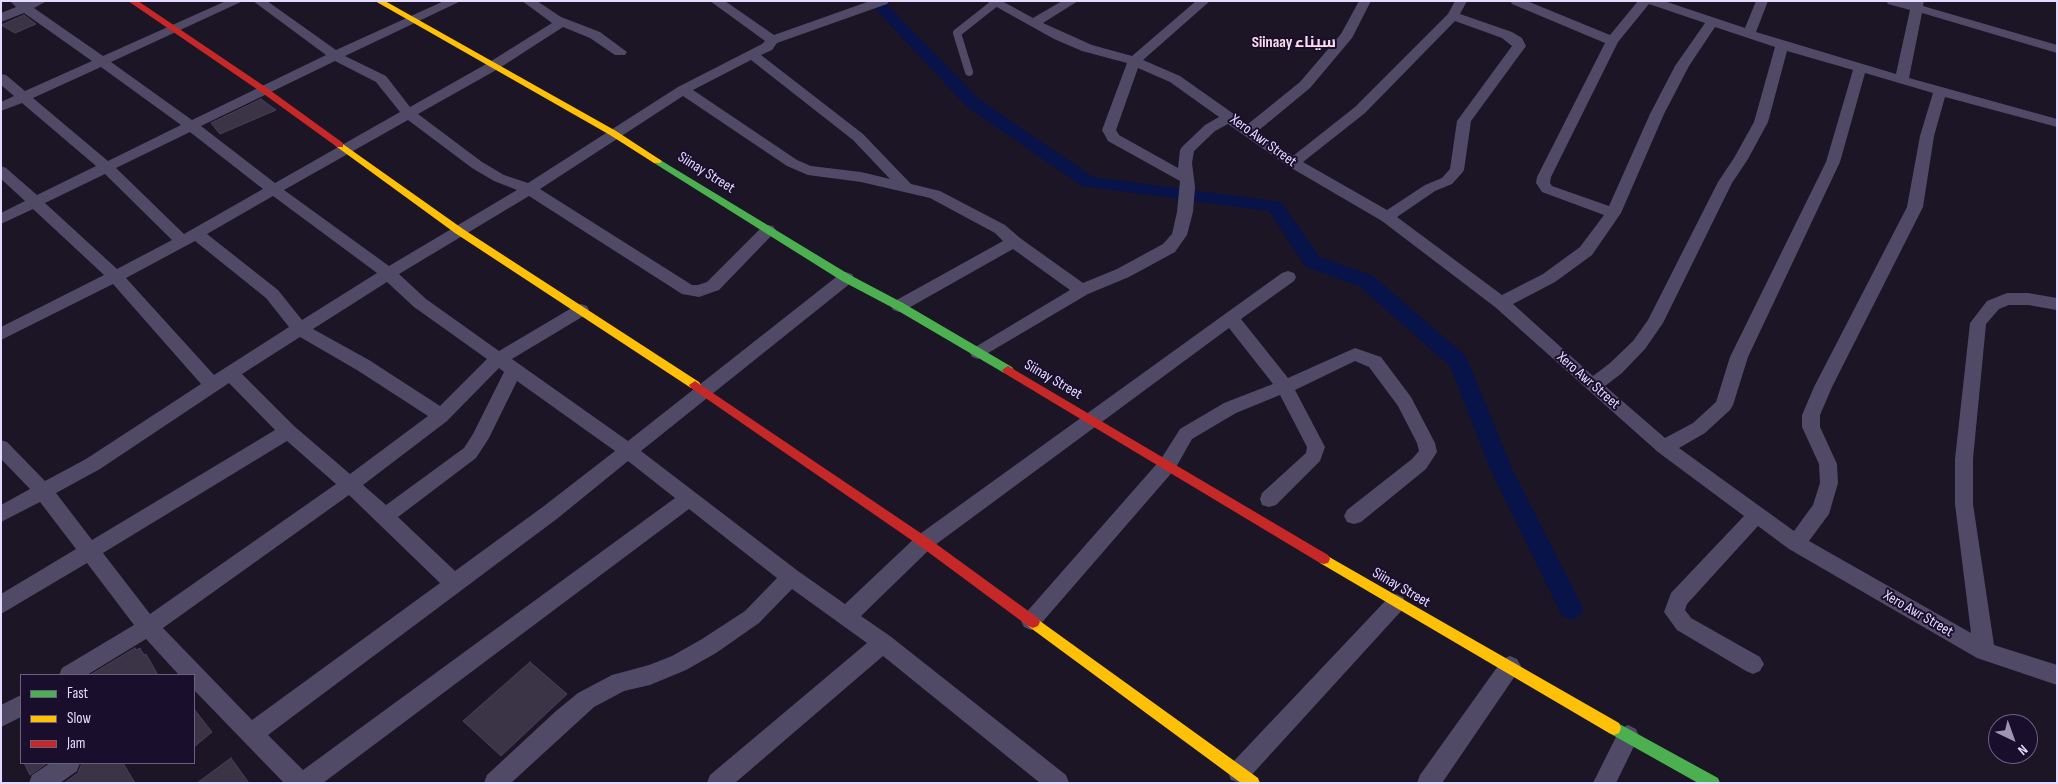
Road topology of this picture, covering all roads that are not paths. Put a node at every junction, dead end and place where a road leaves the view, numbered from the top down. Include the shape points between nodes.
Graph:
1 (40, 1) edge
2 (132, 1) edge
3 (237, 1) edge
4 (259, 1) edge
5 (379, 1) edge
6 (455, 1) edge
7 (528, 1) edge
8 (716, 1) edge
9 (883, 1) edge
10 (1072, 1) edge
11 (1204, 1) edge
12 (1365, 1) edge
13 (1461, 1) edge
14 (1516, 1) edge
15 (1645, 1) edge
16 (1651, 1) edge
17 (1762, 1) edge
18 (1892, 1) edge
19 (994, 2) edge
20 (21, 4) edge
21 (1917, 5) edge
22 (1453, 16) junction
23 (1, 18) edge
24 (412, 19) junction
25 (562, 22) junction
26 (1033, 23) junction
27 (1711, 23) junction
28 (173, 29) junction
29 (1749, 34) junction
30 (772, 40) junction
31 (1612, 40) junction
32 (1782, 45) junction
33 (2057, 49) edge
34 (620, 52) dead end
35 (752, 55) junction
36 (335, 56) junction
37 (102, 61) junction
38 (1134, 61) junction
39 (493, 66) junction
40 (1860, 68) junction
41 (969, 72) dead end
42 (1, 78) edge
43 (1902, 80) junction
44 (264, 90) junction
45 (683, 90) junction
46 (1940, 91) junction
47 (23, 97) junction
48 (1, 107) edge
49 (408, 113) junction
50 (1230, 117) junction
51 (2057, 122) edge
52 (192, 126) junction
53 (1250, 131) junction
54 (614, 133) junction
55 (346, 150) junction
56 (1293, 163) junction
57 (106, 168) junction
58 (1, 171) edge
59 (1187, 183) junction
60 (907, 188) junction
61 (273, 189) junction
62 (529, 189) junction
63 (34, 203) junction
64 (1613, 213) junction
65 (1387, 218) junction
66 (1, 219) edge
67 (768, 230) junction
68 (459, 231) junction
69 (189, 238) junction
70 (1014, 242) junction
71 (389, 274) junction
72 (116, 277) junction
73 (846, 278) junction
74 (1288, 278) dead end
75 (1082, 290) junction
76 (1501, 303) junction
77 (2057, 304) edge
78 (899, 306) junction
79 (580, 310) junction
80 (1, 317) edge
81 (1231, 318) junction
82 (300, 329) junction
83 (8, 331) edge
84 (978, 353) junction
85 (498, 360) junction
86 (513, 372) junction
87 (230, 373) junction
88 (212, 385) junction
89 (1284, 386) junction
90 (1593, 386) junction
91 (704, 391) junction
92 (442, 416) junction
93 (1091, 419) junction
94 (288, 431) junction
95 (1, 447) edge
96 (1664, 447) junction
97 (628, 452) junction
98 (1168, 464) junction
99 (350, 484) junction
100 (43, 491) junction
101 (689, 498) junction
102 (1269, 499) dead end
103 (1, 514) edge
104 (1757, 515) junction
105 (385, 516) junction
106 (1354, 516) dead end
107 (924, 542) junction
108 (1796, 543) junction
109 (89, 552) junction
110 (791, 577) junction
111 (455, 584) junction
112 (1396, 604) junction
113 (1, 605) edge
114 (847, 616) junction
115 (1031, 620) junction
116 (148, 627) junction
117 (883, 643) junction
118 (1984, 651) junction
119 (1753, 664) dead end
120 (1510, 666) junction
121 (71, 674) edge
122 (192, 674) edge
123 (2057, 675) edge
124 (195, 677) edge
125 (20, 706) edge
126 (1, 717) edge
127 (251, 734) junction
128 (1628, 736) junction
129 (68, 764) edge
130 (1246, 778) edge
131 (1052, 781) edge
132 (40, 783) edge
133 (300, 783) edge
134 (304, 783) edge
135 (495, 783) edge
136 (718, 783) edge
137 (1428, 783) edge
138 (1604, 783) edge
139 (1713, 783) edge

1 - 20 street
2 - 28 street
3 - 28 street
4 - 36 street
5 - 24 street, Siinay Street
6 - 24 street
7 - 25 street
8 - 30 street
9 - 30 street
10 - 26 street
11 - 38 street
12 - 53 street via 1347,35 1305,85
13 - 22 street
14 - 31 street
15 - 31 street
16 - 27 street
17 - 29 street
18 - 21 street
19 - 26 street, Xero Awr Street
19 - 41 lane via 957,33
20 - 23 street
20 - 37 street
21 - 33 street
21 - 43 street
22 - 56 street via 1360,110
22 - 65 street via 1506,35 1517,41 1519,46 1464,121 1457,170 1446,181 1430,188
24 - 36 street
24 - 39 street, Siinay Street
25 - 34 street via 595,35
25 - 39 street
26 - 38 street, Xero Awr Street via 1087,48
27 - 29 street
27 - 64 street via 1682,66
28 - 37 street
28 - 44 street
29 - 32 street
30 - 35 street via 767,47
31 - 64 street via 1543,183 1548,189
32 - 40 street
32 - 90 street via 1761,122 1725,182 1655,323 1639,345
35 - 45 street
35 - 60 street via 858,137
36 - 44 street
36 - 49 street via 381,79
37 - 47 street
37 - 52 street
38 - 50 street, Xero Awr Street via 1174,79
38 - 59 street via 1109,130 1114,138
39 - 49 street
39 - 54 street, Siinay Street
40 - 43 street
40 - 96 street via 1833,162 1739,357 1724,405 1699,428
42 - 47 street
43 - 46 street
44 - 52 street
44 - 55 street
45 - 54 street
45 - 60 street via 792,163 808,170 861,177
46 - 51 street
46 - 108 street via 1927,136 1915,207 1811,415 1811,427 1828,464 1829,484 1822,508
47 - 48 street
47 - 57 street
49 - 55 street
49 - 62 street via 487,172
50 - 53 street, Xero Awr Street
50 - 59 street via 1210,128 1188,150
52 - 57 street
52 - 61 street
53 - 56 street, Xero Awr Street
54 - 62 street
54 - 67 street, Siinay Street
55 - 61 street
55 - 68 street
56 - 65 street, Xero Awr Street
57 - 63 street
57 - 69 street
58 - 63 street
59 - 75 street via 1180,235 1169,248 1123,273
60 - 70 street via 935,194 1000,229
61 - 69 street
61 - 71 street
62 - 67 street via 688,290 699,291 713,286
62 - 68 street
63 - 66 street
63 - 72 street
64 - 76 street via 1586,251 1549,278
65 - 76 street, Xero Awr Street
67 - 73 street, Siinay Street
68 - 71 street
68 - 79 street
69 - 72 street
69 - 82 street via 272,294
70 - 75 street
70 - 78 street
71 - 82 street
71 - 85 street via 420,303
72 - 83 street
72 - 88 street
73 - 78 street, Siinay Street
73 - 91 street
74 - 81 street
75 - 84 street
76 - 90 street, Xero Awr Street
77 - 118 street via 2007,299 1992,305 1978,323 1964,459 1964,504
78 - 84 street, Siinay Street
79 - 85 street
79 - 91 street
80 - 83 street
81 - 89 street
81 - 93 street
82 - 87 street
82 - 92 street
84 - 93 street, Siinay Street
85 - 86 street
85 - 92 street
86 - 97 street
86 - 105 street via 470,453
87 - 88 street
87 - 94 street
88 - 100 street via 93,464
89 - 98 street via 1230,408 1186,434
89 - 102 street via 1316,447 1314,456
89 - 106 street via 1355,354 1375,362 1405,402 1428,452 1419,464
90 - 96 street, Xero Awr Street
91 - 97 street
91 - 107 street
92 - 99 street
93 - 98 street, Siinay Street
93 - 107 street
94 - 99 street
94 - 109 street
95 - 100 street
96 - 104 street, Xero Awr Street
97 - 101 street
97 - 111 street
98 - 112 street, Siinay Street
98 - 115 street
99 - 105 street
99 - 116 street
100 - 103 street
100 - 109 street
101 - 110 street
101 - 134 street
104 - 108 street, Xero Awr Street
104 - 119 street via 1678,599 1674,612 1684,624
105 - 111 street
107 - 114 street
107 - 115 street
108 - 118 street, Xero Awr Street
109 - 113 street
109 - 116 street
110 - 114 street
110 - 135 street via 752,617 709,646 679,663 650,675 620,682 586,700
111 - 127 street
112 - 120 street, Siinay Street
112 - 130 street
114 - 117 street
115 - 130 street
116 - 121 street
116 - 122 street
117 - 131 street
117 - 136 street
118 - 123 street, Xero Awr Street
120 - 128 street, Siinay Street
120 - 137 street
124 - 127 street
125 - 126 street
127 - 133 street
128 - 138 street
128 - 139 street, Siinay Street
129 - 132 street

